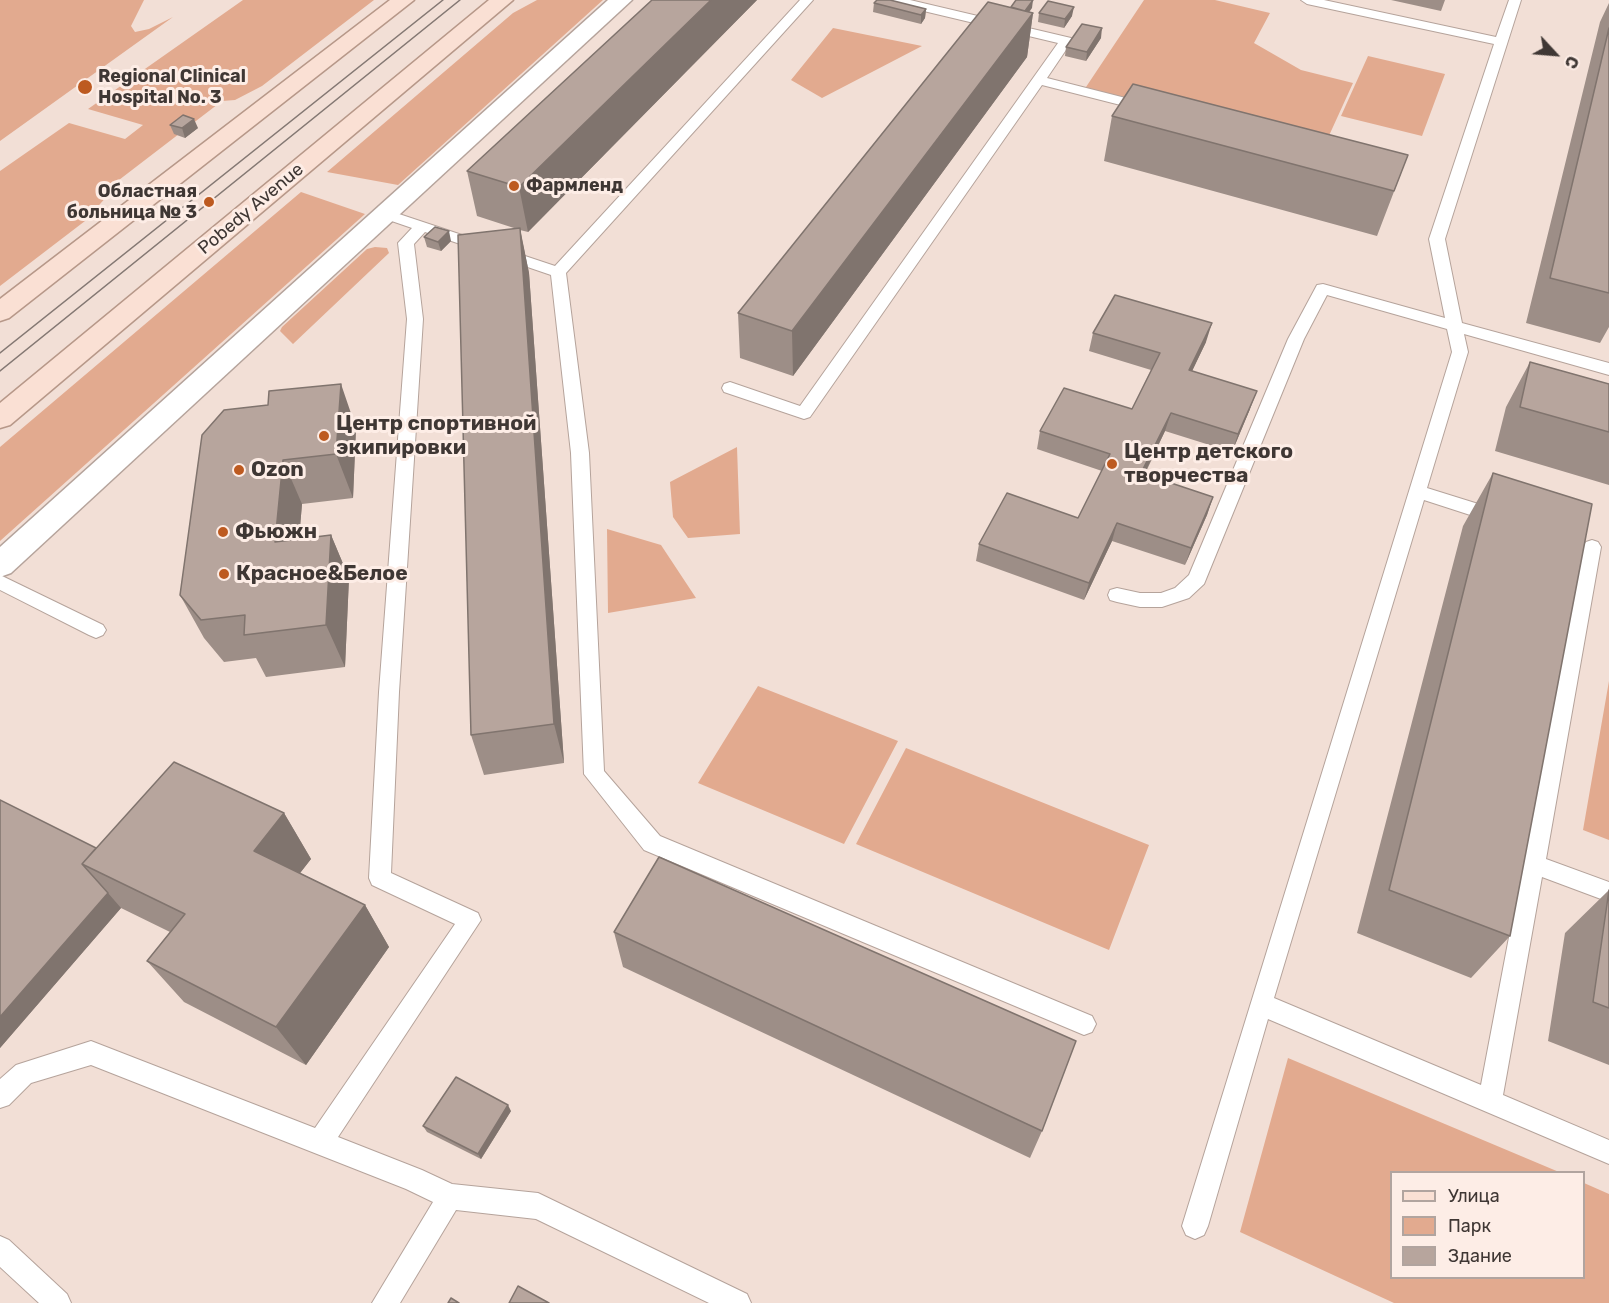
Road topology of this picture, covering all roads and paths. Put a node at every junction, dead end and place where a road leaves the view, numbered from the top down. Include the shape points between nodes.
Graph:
1 (403, 0) edge
2 (502, 0) edge
3 (621, 0) edge
4 (807, 0) edge
5 (894, 0) edge
6 (1307, 0) edge
7 (1515, 0) edge
8 (1501, 42) junction
9 (1040, 80) junction
10 (1161, 111) edge
11 (385, 214) junction
12 (422, 227) junction
13 (558, 272) junction
14 (0, 312) edge
15 (1454, 326) junction
16 (1609, 369) edge
17 (730, 388) dead end
18 (0, 418) edge
19 (1418, 492) junction
20 (1515, 522) edge
21 (1570, 540) edge
22 (1600, 549) edge
23 (0, 565) edge
24 (0, 582) edge
25 (1117, 595) dead end
26 (96, 630) dead end
27 (1534, 864) junction
28 (1609, 892) edge
29 (1261, 1004) junction
30 (1084, 1024) dead end
31 (0, 1096) edge
32 (1490, 1102) junction
33 (319, 1144) junction
34 (1609, 1152) edge
35 (450, 1197) junction
36 (1195, 1226) dead end
37 (0, 1249) edge
38 (58, 1303) edge
39 (385, 1303) edge
40 (738, 1303) edge

1 - 14 main road
2 - 18 main road, Pobedy Avenue
3 - 11 street
4 - 13 lane
5 - 9 lane via 1066,41
6 - 8 lane
7 - 8 lane
8 - 15 lane via 1437,238
9 - 10 lane
9 - 17 lane via 804,414
11 - 12 lane
11 - 23 street
12 - 13 lane
12 - 33 lane via 406,243 416,319 380,878 470,920
13 - 30 lane via 580,453 594,774 652,843
15 - 16 lane
15 - 19 lane via 1460,352
15 - 25 lane via 1323,289 1296,339 1197,579 1182,593 1162,600
19 - 20 lane
19 - 29 lane
21 - 22 lane
22 - 27 lane
24 - 26 lane
27 - 28 lane
27 - 32 lane
29 - 32 lane
29 - 36 lane
31 - 33 lane via 24,1073 91,1053
32 - 34 lane
33 - 35 lane
35 - 39 lane
35 - 40 lane via 538,1206
37 - 38 lane

